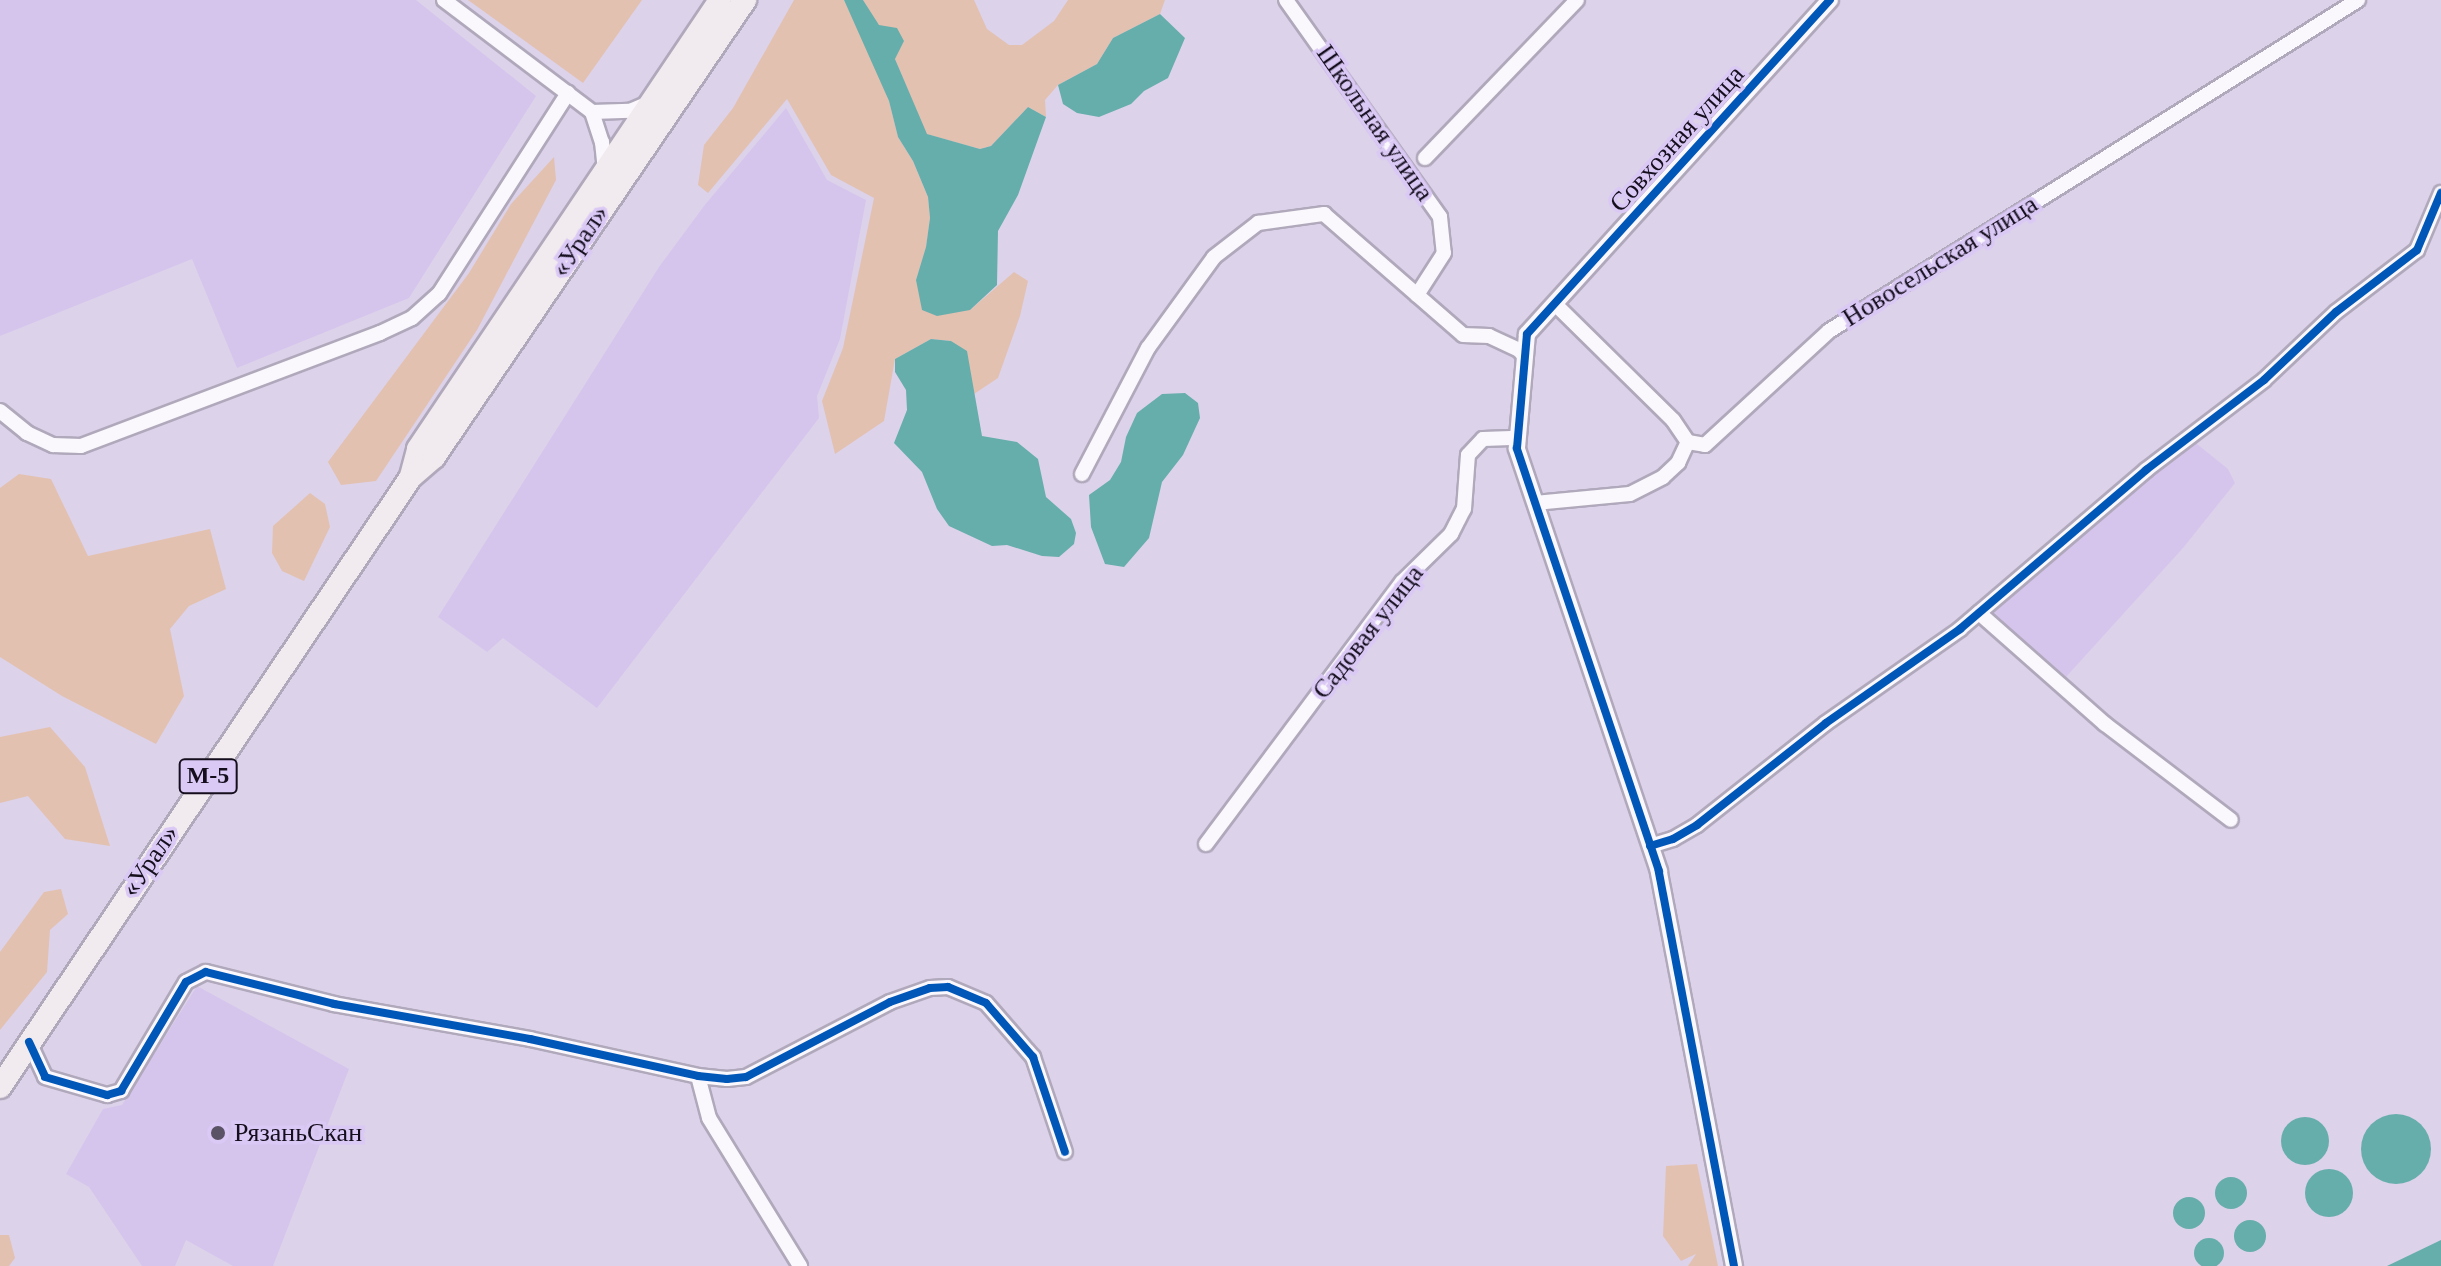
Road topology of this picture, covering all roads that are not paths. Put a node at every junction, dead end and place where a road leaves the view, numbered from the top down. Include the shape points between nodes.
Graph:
1 (444, 0) edge
2 (720, 0) edge
3 (745, 0) edge
4 (1286, 0) edge
5 (1577, 0) edge
6 (1830, 0) edge
7 (2358, 0) edge
8 (568, 93) junction
9 (649, 103) junction
10 (592, 112) junction
11 (1425, 158) dead end
12 (605, 169) junction
13 (2441, 193) edge
14 (1417, 295) junction
15 (1555, 304) junction
16 (1525, 357) junction
17 (0, 411) edge
18 (1518, 438) junction
19 (1688, 442) junction
20 (1082, 474) dead end
21 (411, 477) junction
22 (1535, 503) junction
23 (1979, 613) junction
24 (2231, 820) dead end
25 (1206, 844) dead end
26 (1650, 846) junction
27 (29, 1042) junction
28 (698, 1076) junction
29 (0, 1087) edge
30 (1065, 1152) dead end
31 (800, 1266) edge
32 (1734, 1266) edge

1 - 8 street
2 - 9 highway, «Урал» / М-5
3 - 21 highway, «Урал» / М-5 via 434,457
4 - 14 street, Школьная улица via 1440,217 1444,253
5 - 11 street
6 - 15 street, Совхозная улица
7 - 19 street, Новосельская улица via 1829,331 1705,445
8 - 10 street
8 - 17 street via 439,294 412,318 81,446 53,445
9 - 10 street via 630,111
9 - 12 highway, «Урал» / М-5
10 - 12 street
12 - 21 highway, «Урал» / М-5 via 418,449
13 - 23 street via 2417,250
14 - 16 street via 1463,335 1489,336
14 - 20 street via 1324,214 1258,223 1214,257 1148,348
15 - 16 street, Совхозная улица via 1527,334
15 - 19 street via 1673,420
16 - 18 street, Совхозная улица
18 - 22 street, Совхозная улица
18 - 25 street, Садовая улица via 1483,439 1468,455 1464,509 1451,534 1402,582
19 - 22 street via 1678,463 1663,477 1630,494
21 - 27 highway, «Урал» / М-5
22 - 26 street, Совхозная улица
23 - 24 street via 2105,724
23 - 26 street via 1826,723 1697,825
26 - 32 street, Совхозная улица
27 - 28 street via 45,1077 107,1095 121,1091 186,982 206,972 268,990
27 - 29 highway, «Урал» / М-5
28 - 30 street via 746,1077 890,1002 948,987 986,1003 1033,1057
28 - 31 street via 709,1118

